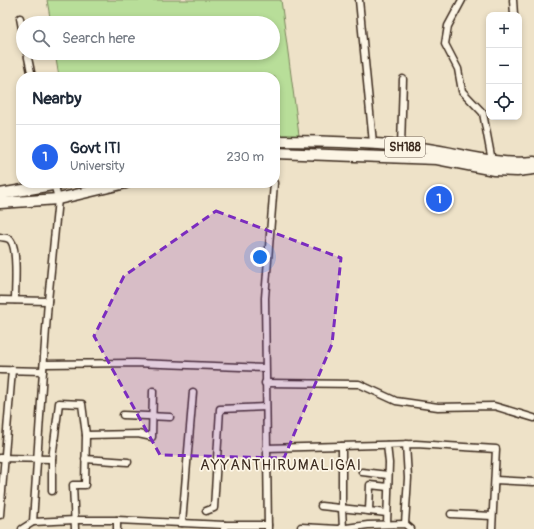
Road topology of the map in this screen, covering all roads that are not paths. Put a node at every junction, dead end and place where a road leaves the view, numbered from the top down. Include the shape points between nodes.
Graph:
1 (359, 0) edge
2 (462, 0) edge
3 (513, 0) edge
4 (514, 12) edge
5 (28, 60) edge
6 (31, 72) edge
7 (403, 79) dead end
8 (280, 141) edge
9 (373, 143) junction
10 (401, 146) junction
11 (280, 153) edge
12 (492, 160) junction
13 (534, 162) edge
14 (534, 169) edge
15 (34, 188) edge
16 (57, 188) edge
17 (105, 188) edge
18 (274, 188) edge
19 (0, 194) edge
20 (58, 199) junction
21 (0, 203) edge
22 (0, 237) edge
23 (0, 300) edge
24 (15, 300) junction
25 (48, 301) junction
26 (43, 367) junction
27 (265, 368) junction
28 (0, 370) edge
29 (12, 370) junction
30 (265, 383) junction
31 (153, 392) dead end
32 (193, 392) dead end
33 (265, 407) junction
34 (123, 415) dead end
35 (153, 416) junction
36 (170, 417) dead end
37 (534, 418) edge
38 (86, 435) junction
39 (406, 444) junction
40 (387, 445) junction
41 (342, 446) junction
42 (266, 448) junction
43 (2, 458) edge
44 (37, 459) junction
45 (52, 459) junction
46 (85, 459) junction
47 (128, 462) dead end
48 (362, 472) dead end
49 (388, 475) junction
50 (494, 480) junction
51 (534, 482) edge
52 (388, 487) junction
53 (52, 491) dead end
54 (321, 506) dead end
55 (342, 508) junction
56 (206, 511) dead end
57 (369, 511) junction
58 (387, 513) junction
59 (451, 514) dead end
60 (0, 515) edge
61 (492, 516) junction
62 (75, 520) junction
63 (117, 520) junction
64 (33, 522) junction
65 (182, 523) junction
66 (405, 524) junction
67 (389, 526) edge
68 (224, 527) edge
69 (268, 527) edge
70 (301, 527) dead end
71 (371, 527) edge
72 (348, 528) edge
73 (22, 529) edge
74 (75, 529) edge
75 (117, 529) edge
76 (322, 529) edge
77 (338, 529) edge
78 (411, 529) edge
79 (492, 529) edge

1 - 9 street
2 - 12 street via 448,26 445,44 458,69 462,91 483,113
3 - 4 street
5 - 6 street
7 - 10 street
8 - 9 main road, SH188
9 - 10 main road, SH188
10 - 12 main road, SH188
11 - 14 main road, SH188 via 437,159 494,170
12 - 13 main road, SH188 via 520,164
15 - 19 main road
16 - 20 street
17 - 20 main road
18 - 27 street via 265,298
20 - 21 main road
20 - 25 street
22 - 24 street via 8,238 15,250
23 - 24 street
24 - 25 street
25 - 26 street
26 - 27 street via 135,363
26 - 29 street
26 - 44 street
27 - 30 street
28 - 29 street
29 - 43 street
30 - 33 street
30 - 37 street via 359,384 396,401 438,407 494,406
31 - 35 street
32 - 65 street
33 - 42 street
33 - 56 street via 220,409 214,508
34 - 35 street
35 - 36 street
35 - 38 street via 152,437 138,434
38 - 45 street via 82,404 59,403
38 - 46 street
39 - 40 street
39 - 50 street via 496,449
39 - 66 street via 408,478
40 - 41 street
40 - 49 street
41 - 42 street
41 - 55 street
42 - 69 street
43 - 44 street
43 - 60 street
44 - 45 street
44 - 64 street
45 - 53 street
46 - 47 street
46 - 62 street via 85,485 73,485
48 - 49 street
49 - 52 street
50 - 51 street
50 - 61 street
52 - 57 street via 370,485
52 - 58 street
54 - 55 street
55 - 57 street
55 - 72 street
57 - 58 street
58 - 67 street
59 - 61 street
61 - 79 street
62 - 63 street
62 - 64 street
62 - 74 street
63 - 65 street
63 - 75 street
64 - 73 street
65 - 68 street
66 - 67 street
66 - 78 street
67 - 71 street
68 - 69 street
70 - 76 street
71 - 72 street
72 - 77 street
76 - 77 street

